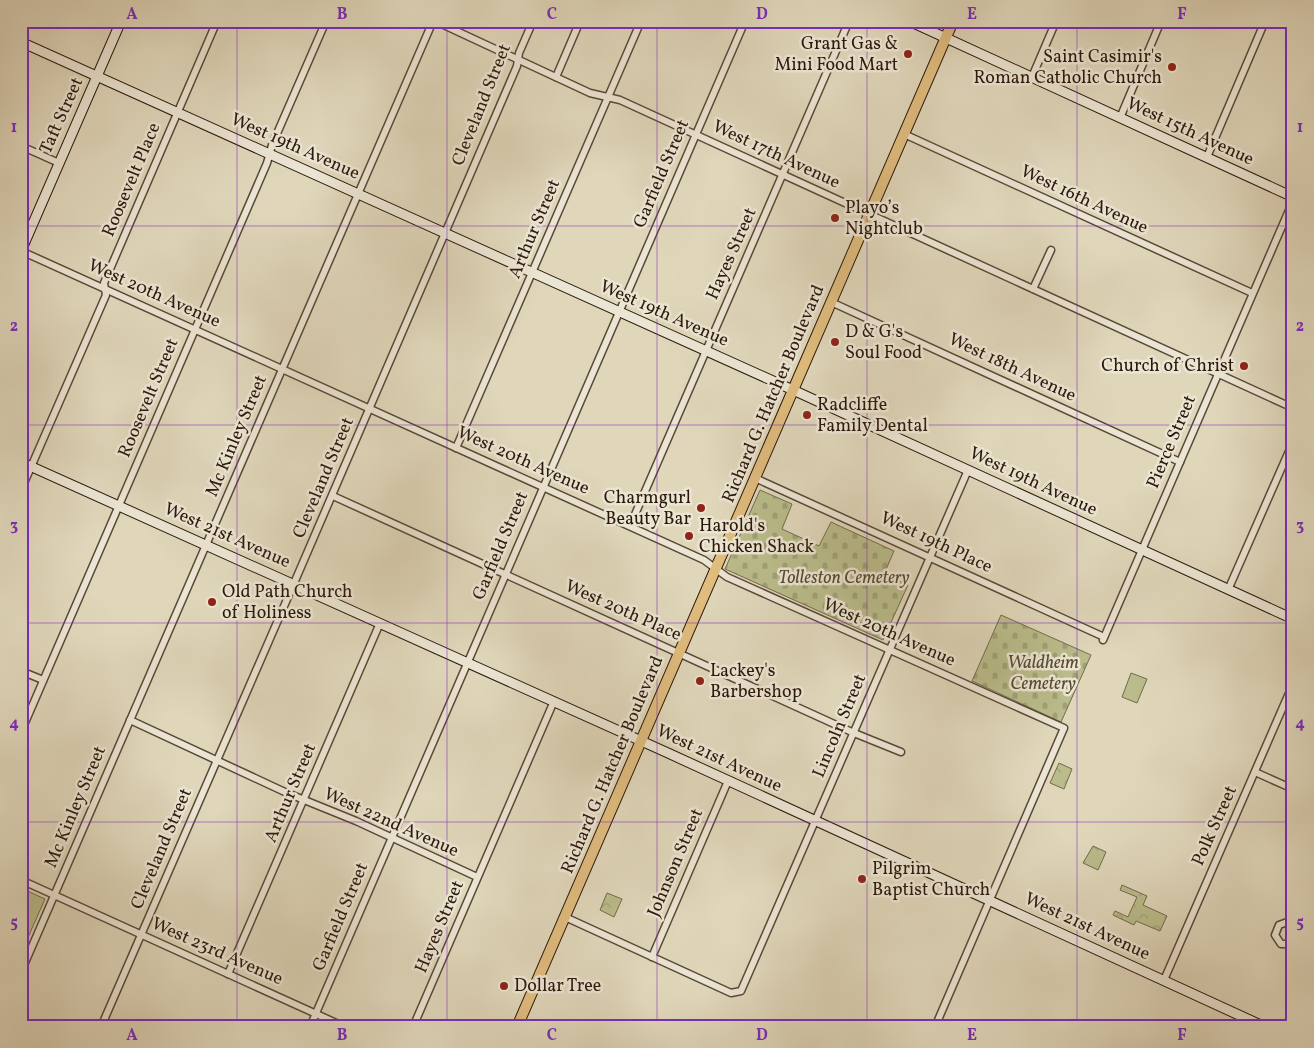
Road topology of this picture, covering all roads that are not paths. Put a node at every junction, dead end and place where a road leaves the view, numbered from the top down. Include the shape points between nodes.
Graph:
1 (121, 21) edge
2 (217, 21) edge
3 (326, 21) edge
4 (434, 21) edge
5 (533, 21) edge
6 (580, 21) edge
7 (641, 21) edge
8 (745, 21) edge
9 (849, 21) edge
10 (909, 21) edge
11 (953, 21) edge
12 (1056, 21) edge
13 (1161, 21) edge
14 (1265, 21) edge
15 (946, 38) junction
16 (21, 42) edge
17 (518, 60) junction
18 (97, 76) junction
19 (556, 77) junction
20 (1032, 78) junction
21 (608, 97) junction
22 (178, 112) junction
23 (1120, 118) junction
24 (904, 134) junction
25 (695, 135) junction
26 (21, 146) edge
27 (270, 154) junction
28 (1207, 158) junction
29 (60, 163) junction
30 (783, 175) junction
31 (358, 194) junction
32 (1293, 197) edge
33 (1293, 201) edge
34 (869, 214) junction
35 (445, 233) junction
36 (1051, 250) dead end
37 (21, 251) edge
38 (533, 272) junction
39 (105, 289) junction
40 (1033, 289) junction
41 (1252, 294) junction
42 (831, 302) junction
43 (619, 311) junction
44 (195, 330) junction
45 (706, 351) junction
46 (282, 369) junction
47 (1218, 374) junction
48 (794, 390) junction
49 (370, 408) junction
50 (1293, 408) edge
51 (1293, 442) edge
52 (456, 448) junction
53 (21, 462) edge
54 (1180, 462) junction
55 (31, 466) junction
56 (968, 470) junction
57 (755, 478) junction
58 (543, 487) junction
59 (21, 490) edge
60 (333, 496) junction
61 (119, 506) junction
62 (630, 526) junction
63 (206, 545) junction
64 (1142, 550) junction
65 (930, 557) junction
66 (716, 568) junction
67 (505, 575) junction
68 (293, 584) junction
69 (1228, 590) junction
70 (1293, 619) edge
71 (380, 623) junction
72 (1103, 638) joint
73 (890, 650) junction
74 (679, 653) junction
75 (467, 662) junction
76 (21, 671) edge
77 (43, 680) junction
78 (1293, 684) edge
79 (554, 701) junction
80 (130, 720) junction
81 (21, 732) edge
82 (854, 733) junction
83 (641, 741) junction
84 (901, 752) dead end
85 (217, 760) junction
86 (1255, 772) junction
87 (728, 781) junction
88 (1293, 789) edge
89 (304, 800) junction
90 (816, 821) junction
91 (391, 838) junction
92 (477, 877) junction
93 (21, 880) edge
94 (54, 895) junction
95 (990, 900) junction
96 (565, 917) junction
97 (1293, 920) edge
98 (142, 935) junction
99 (1293, 944) edge
100 (652, 956) junction
101 (21, 972) edge
102 (228, 974) junction
103 (1164, 980) junction
104 (315, 1013) junction
105 (101, 1027) edge
106 (310, 1027) edge
107 (345, 1027) edge
108 (413, 1027) edge
109 (517, 1027) edge
110 (935, 1027) edge
111 (1265, 1027) edge

1 - 18 street, Taft Street
2 - 22 street, Roosevelt Place
3 - 27 street, Roosevelt Street
4 - 17 street, West 17th Avenue
4 - 31 street, Mc Kinley Street
5 - 17 street, Cleveland Street
6 - 19 street
7 - 21 street, Arthur Street
8 - 25 street, Garfield Street
9 - 30 street, Hayes Street
10 - 15 street, West 15th Avenue
11 - 15 main road, Richard G. Hatcher Boulevard
12 - 20 street
13 - 23 street
14 - 28 street
15 - 20 street, West 15th Avenue
15 - 24 main road, Richard G. Hatcher Boulevard
16 - 18 street, West 19th Avenue
17 - 19 street, West 17th Avenue
17 - 35 street, Cleveland Street
18 - 22 street, West 19th Avenue
18 - 29 street, Taft Street
19 - 21 street, West 17th Avenue via 590,93
20 - 23 street, West 15th Avenue
21 - 25 street, West 17th Avenue
21 - 38 street, Arthur Street
22 - 27 street, West 19th Avenue
22 - 39 street, Roosevelt Place via 104,283
23 - 28 street, West 15th Avenue
24 - 34 main road, Richard G. Hatcher Boulevard
24 - 41 street, West 16th Avenue
25 - 30 street, West 17th Avenue
25 - 43 street, Garfield Street
26 - 29 street
27 - 31 street, West 19th Avenue
27 - 44 street, Roosevelt Street
28 - 32 street, West 15th Avenue
29 - 37 street, Taft Street
30 - 34 street, West 17th Avenue
30 - 45 street, Hayes Street
31 - 35 street, West 19th Avenue
31 - 46 street, Mc Kinley Street
33 - 41 street, Pierce Street
34 - 40 street, West 17th Avenue
34 - 42 main road, Richard G. Hatcher Boulevard
35 - 38 street, West 19th Avenue
35 - 49 street, Cleveland Street
36 - 40 street
37 - 39 street, West 20th Avenue
38 - 43 street, West 19th Avenue
38 - 52 street, Arthur Street
39 - 44 street, West 20th Avenue
39 - 55 street, Roosevelt Place via 105,299
40 - 47 street, West 17th Avenue
41 - 47 street, Pierce Street
42 - 48 main road, Richard G. Hatcher Boulevard
42 - 54 street, West 18th Avenue
43 - 45 street, West 19th Avenue
43 - 58 street, Garfield Street
44 - 46 street, West 20th Avenue
44 - 61 street, Roosevelt Street
45 - 48 street, West 19th Avenue
45 - 62 street, Hayes Street
46 - 49 street, West 20th Avenue
46 - 63 street, Mc Kinley Street
47 - 50 street, West 17th Avenue
47 - 54 street, Pierce Street
48 - 56 street, West 19th Avenue
48 - 57 main road, Richard G. Hatcher Boulevard
49 - 52 street, West 20th Avenue
49 - 60 street, Cleveland Street
51 - 69 street
52 - 58 street, West 20th Avenue
53 - 55 street, West 21st Avenue
54 - 64 street, Pierce Street
55 - 59 street, Roosevelt Place
55 - 61 street, West 21st Avenue
56 - 64 street, West 19th Avenue
56 - 65 street, Lincoln Street
57 - 65 street, West 19th Place
57 - 66 main road, Richard G. Hatcher Boulevard
58 - 62 street, West 20th Avenue
58 - 67 street, Garfield Street
60 - 67 street, West 20th Place
60 - 68 street, Cleveland Street
61 - 63 street, West 21st Avenue
61 - 77 street, Roosevelt Street
62 - 66 street, West 20th Avenue
63 - 68 street, West 21st Avenue
63 - 80 street, Mc Kinley Street
64 - 69 street, West 19th Avenue
64 - 72 street, Pierce Street
65 - 72 street, West 19th Place
65 - 73 street, Lincoln Street
66 - 73 street, West 20th Avenue via 727,577
66 - 74 main road, Richard G. Hatcher Boulevard
67 - 74 street, West 20th Place
67 - 75 street, Garfield Street
68 - 71 street, West 21st Avenue
68 - 85 street, Cleveland Street
69 - 70 street, West 19th Avenue
71 - 75 street, West 21st Avenue
71 - 89 street, Arthur Street
73 - 82 street, Lincoln Street
73 - 95 street, West 20th Avenue via 1064,728
74 - 82 street, West 20th Place
74 - 83 main road, Richard G. Hatcher Boulevard
75 - 79 street, West 21st Avenue
75 - 91 street, Garfield Street
76 - 77 street
77 - 81 street, Roosevelt Street
78 - 86 street, Polk Street
79 - 83 street, West 21st Avenue
79 - 92 street, Hayes Street
80 - 85 street, West 22nd Avenue
80 - 94 street, Mc Kinley Street
82 - 84 street, West 20th Place
82 - 90 street, Lincoln Street
83 - 87 street, West 21st Avenue
83 - 96 main road, Richard G. Hatcher Boulevard
85 - 89 street, West 22nd Avenue
85 - 98 street, Cleveland Street
86 - 88 street
86 - 103 street, Polk Street
87 - 90 street, West 21st Avenue
87 - 100 street, Johnson Street
89 - 91 street, West 22nd Avenue
89 - 102 street, Arthur Street
90 - 95 street, West 21st Avenue
90 - 100 street, Lincoln Street via 738,994
91 - 92 street, West 22nd Avenue
91 - 104 street, Garfield Street
92 - 108 street, Hayes Street
93 - 94 street, West 23rd Avenue
94 - 98 street, West 23rd Avenue
94 - 101 street, Mc Kinley Street
95 - 103 street, West 21st Avenue
95 - 110 street
96 - 100 street
96 - 109 main road, Richard G. Hatcher Boulevard
97 - 99 street via 1279,925 1275,935 1281,944
98 - 102 street, West 23rd Avenue
98 - 105 street, Cleveland Street
102 - 104 street, West 23rd Avenue
103 - 111 street, West 21st Avenue
104 - 106 street, Garfield Street
104 - 107 street, West 23rd Avenue

